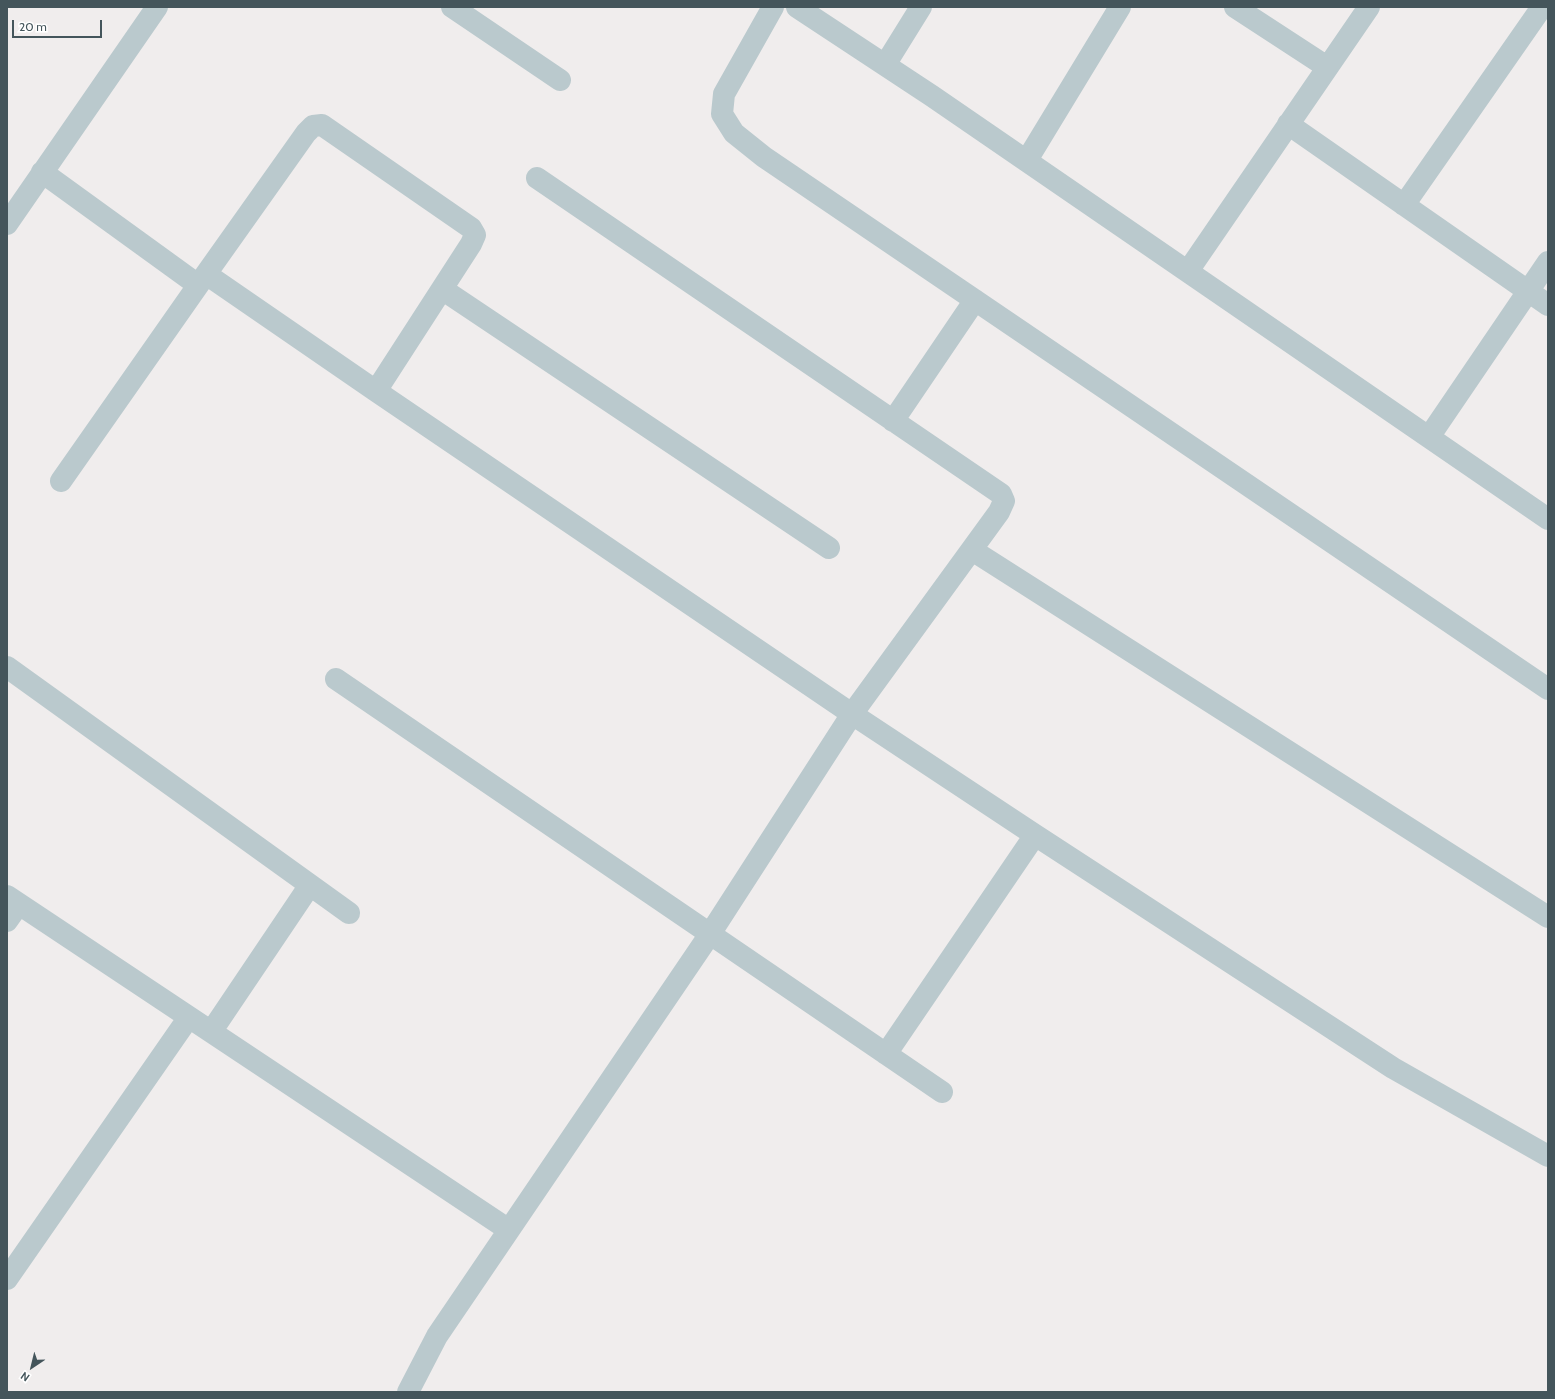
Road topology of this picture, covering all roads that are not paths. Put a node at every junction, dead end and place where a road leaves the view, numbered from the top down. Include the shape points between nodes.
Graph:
1 (157, 7) edge
2 (452, 7) edge
3 (773, 7) edge
4 (797, 7) edge
5 (921, 7) edge
6 (1120, 7) edge
7 (1235, 7) edge
8 (1369, 7) edge
9 (1542, 7) edge
10 (886, 65) junction
11 (1327, 67) junction
12 (560, 80) dead end
13 (1288, 124) junction
14 (1027, 160) junction
15 (42, 172) junction
16 (537, 178) dead end
17 (1404, 205) junction
18 (7, 224) edge
19 (1548, 262) edge
20 (1188, 271) junction
21 (202, 279) junction
22 (442, 289) junction
23 (1528, 291) junction
24 (975, 300) junction
25 (1548, 305) edge
26 (376, 391) junction
27 (893, 420) junction
28 (1429, 437) junction
29 (61, 481) dead end
30 (1548, 519) edge
31 (829, 548) dead end
32 (972, 550) junction
33 (7, 667) edge
34 (336, 679) dead end
35 (1548, 689) edge
36 (852, 714) junction
37 (1035, 835) junction
38 (310, 885) junction
39 (11, 907) edge
40 (349, 913) dead end
41 (1548, 917) edge
42 (710, 934) junction
43 (189, 1017) junction
44 (211, 1032) junction
45 (886, 1054) junction
46 (942, 1092) dead end
47 (1548, 1156) edge
48 (509, 1230) junction
49 (7, 1279) edge
50 (408, 1392) edge

1 - 15 street
2 - 12 street
3 - 24 street via 724,94 722,114 734,133 764,157
4 - 10 street
5 - 10 street
6 - 14 street
7 - 11 street
8 - 11 street
9 - 17 street
10 - 14 street
11 - 13 street
13 - 17 street
13 - 20 street
14 - 20 street
15 - 18 street
15 - 21 street
16 - 27 street
17 - 23 street
19 - 23 street
20 - 28 street
21 - 22 street via 306,133 313,126 322,125 471,228 475,235 471,244
21 - 26 street
21 - 29 street
22 - 26 street
22 - 31 street
23 - 25 street
23 - 28 street
24 - 27 street
24 - 35 street
26 - 36 street
27 - 32 street via 1001,494 1004,501 999,512
28 - 30 street
32 - 36 street
32 - 41 street
33 - 38 street
34 - 42 street
36 - 37 street
36 - 42 street
37 - 45 street
37 - 47 street via 1393,1068
38 - 40 street
38 - 44 street
39 - 43 street
42 - 45 street
42 - 48 street
43 - 44 street
43 - 49 street
44 - 48 street
45 - 46 street
48 - 50 street via 437,1336

